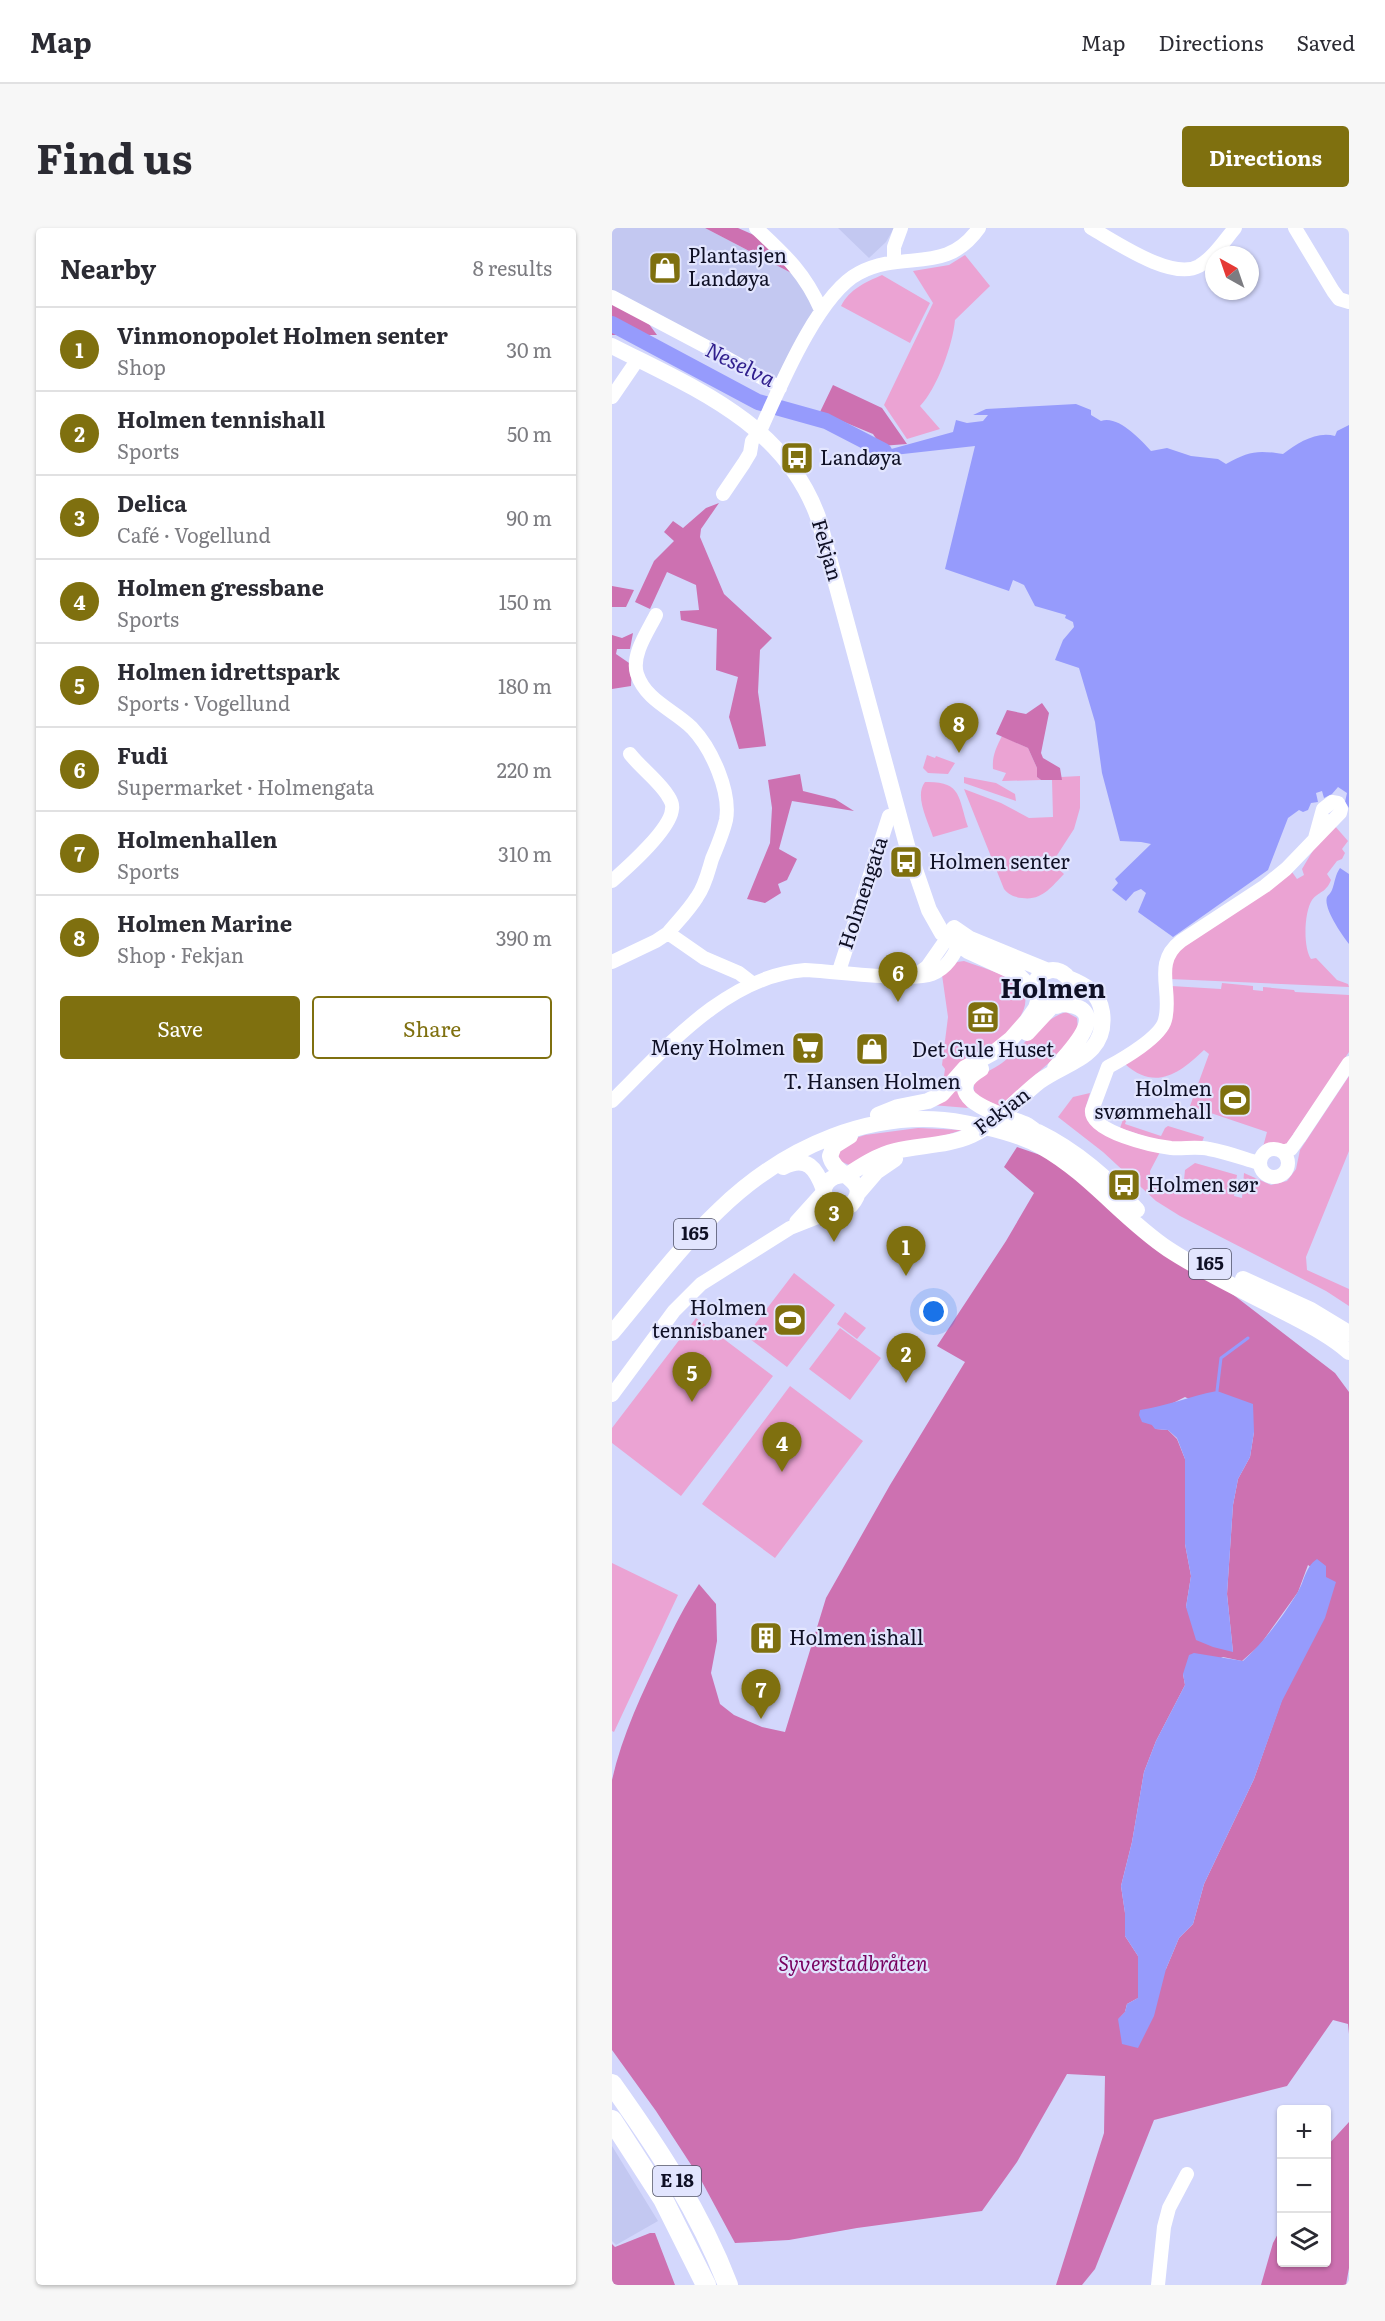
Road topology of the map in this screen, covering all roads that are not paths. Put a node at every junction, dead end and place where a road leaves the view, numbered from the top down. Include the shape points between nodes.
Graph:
1 (756, 228) edge
2 (901, 228) edge
3 (978, 228) edge
4 (1091, 228) edge
5 (1235, 228) edge
6 (1294, 228) edge
7 (894, 261) junction
8 (612, 297) edge
9 (1349, 302) edge
10 (821, 310) junction
11 (612, 346) edge
12 (638, 359) junction
13 (778, 393) junction
14 (612, 397) edge
15 (760, 431) junction
16 (723, 494) dead end
17 (656, 615) dead end
18 (630, 754) dead end
19 (889, 816) dead end
20 (1315, 838) dead end
21 (612, 881) edge
22 (668, 933) junction
23 (957, 937) junction
24 (612, 962) edge
25 (839, 971) junction
26 (1048, 971) junction
27 (1068, 978) junction
28 (752, 983) junction
29 (1047, 1000) junction
30 (1084, 1046) junction
31 (1349, 1063) edge
32 (1108, 1067) junction
33 (612, 1101) edge
34 (878, 1115) junction
35 (982, 1117) junction
36 (953, 1121) junction
37 (1007, 1125) junction
38 (920, 1147) junction
39 (1283, 1152) junction
40 (1259, 1163) junction
41 (768, 1170) junction
42 (845, 1176) junction
43 (824, 1191) junction
44 (858, 1193) junction
45 (838, 1209) junction
46 (790, 1228) junction
47 (612, 1320) edge
48 (612, 1333) edge
49 (1349, 1334) edge
50 (1349, 1352) edge
51 (612, 1395) edge
52 (612, 2084) edge
53 (612, 2120) edge
54 (1187, 2174) dead end
55 (706, 2285) edge
56 (728, 2285) edge
57 (1158, 2285) edge

1 - 10 street via 803,274
2 - 7 street
3 - 7 street via 951,254
4 - 5 street via 1160,264 1186,270 1204,262
6 - 9 street via 1333,291
7 - 10 street via 857,274 832,294
8 - 13 street via 718,353
10 - 13 street
11 - 12 main road, Fekjan
12 - 14 street
12 - 15 main road, Fekjan via 736,412
13 - 15 street
15 - 16 street
15 - 23 main road, Fekjan via 796,473 818,517 909,849 935,906
17 - 22 street via 641,645 636,672 651,696 692,728 707,749 726,795 726,821 703,886
18 - 21 street via 665,791 672,809 652,842
19 - 25 street, Holmengata
20 - 32 street via 1265,886 1169,952 1165,1021 1128,1057
22 - 24 street
22 - 28 street
23 - 25 street, Holmengata via 914,976
23 - 26 main road, Fekjan
23 - 29 main road, Fekjan via 1016,973
25 - 28 street, Holmengata via 790,971
26 - 27 main road via 1059,971
26 - 29 main road via 1037,982
27 - 29 main road via 1070,995
27 - 30 main road via 1087,987 1100,1005 1102,1031
28 - 33 street, Holmengata via 715,1006
29 - 30 main road, Fekjan via 1072,1005 1084,1013
29 - 34 main road, 165 via 1011,1039 965,1068 942,1094
29 - 35 main road, 165 via 1042,1019 968,1080 965,1089
30 - 32 street
30 - 38 main road, Fekjan via 1079,1059 1047,1077 976,1133
31 - 39 street via 1291,1149
32 - 40 street via 1092,1115 1103,1128 1151,1145 1207,1148
34 - 35 main road, 165 via 924,1110
34 - 47 main road, 165 via 817,1134 741,1179 670,1248
35 - 36 main road, 165
35 - 37 main road, 165
35 - 37 main road, 165
36 - 41 main road, 165 via 914,1118 863,1126 818,1143
36 - 42 main road, 165 via 899,1125 842,1139 830,1156
37 - 49 main road, 165 via 1034,1130 1067,1148 1101,1173 1149,1222 1183,1249 1311,1310
37 - 50 main road, 165 via 1065,1161 1167,1249 1322,1332
38 - 42 main road, Fekjan via 893,1151
38 - 44 main road, Fekjan via 883,1166
39 - 40 street via 1269,1149
39 - 40 street via 1288,1165 1279,1176 1265,1174
41 - 43 main road, 165 via 801,1162 816,1171
41 - 48 main road, 165 via 706,1222
42 - 43 main road via 827,1181
42 - 44 main road
43 - 45 main road via 825,1199
43 - 46 street
44 - 45 main road via 851,1205
45 - 46 street
46 - 51 street via 691,1292
52 - 56 highway, E 18 via 681,2188
53 - 55 highway, E 18 via 663,2199
54 - 57 street via 1164,2227

